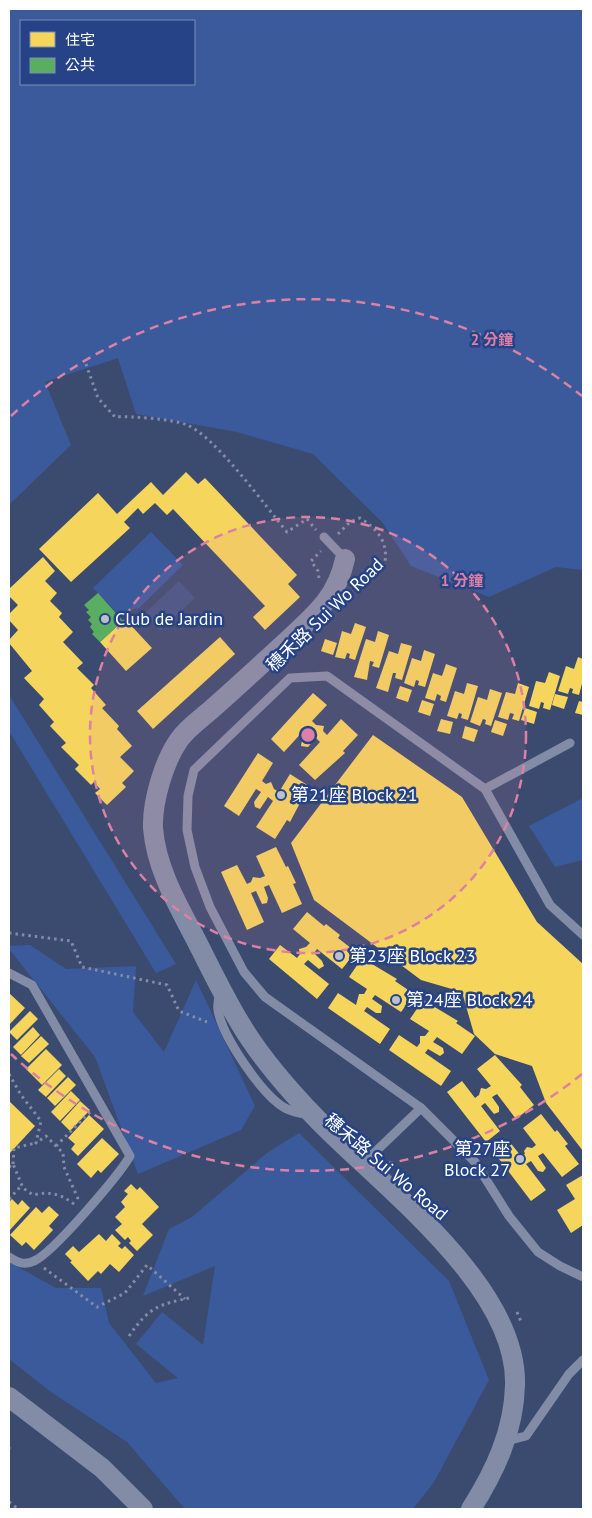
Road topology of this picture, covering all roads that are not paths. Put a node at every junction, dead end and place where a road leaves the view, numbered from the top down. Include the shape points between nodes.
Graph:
1 (326, 540) road end
2 (345, 559) joint
3 (570, 743) dead end
4 (485, 790) junction
5 (583, 935) edge
6 (9, 973) edge
7 (421, 1108) junction
8 (364, 1166) junction
9 (9, 1257) edge
10 (583, 1277) edge
11 (583, 1360) edge
12 (9, 1397) edge
13 (506, 1441) junction
14 (143, 1509) edge
15 (471, 1509) edge

1 - 2 lane
2 - 8 street, 穗禾路 Sui Wo Road via 331,597 179,739 159,781 153,827 163,874 241,1025 315,1118
3 - 4 lane
4 - 5 lane via 550,905
4 - 7 lane via 327,676 290,678 194,770 188,796 187,830 195,868 210,907 244,972 265,996
6 - 9 lane via 32,984 130,1156 123,1169 84,1213 35,1261 24,1264
7 - 8 lane
7 - 10 lane via 475,1162 509,1216 538,1252
8 - 13 street, 穗禾路 Sui Wo Road via 466,1267 494,1308 508,1344 515,1384
11 - 13 lane via 569,1374 526,1436
12 - 14 street via 102,1468
13 - 15 street, 穗禾路 Sui Wo Road

